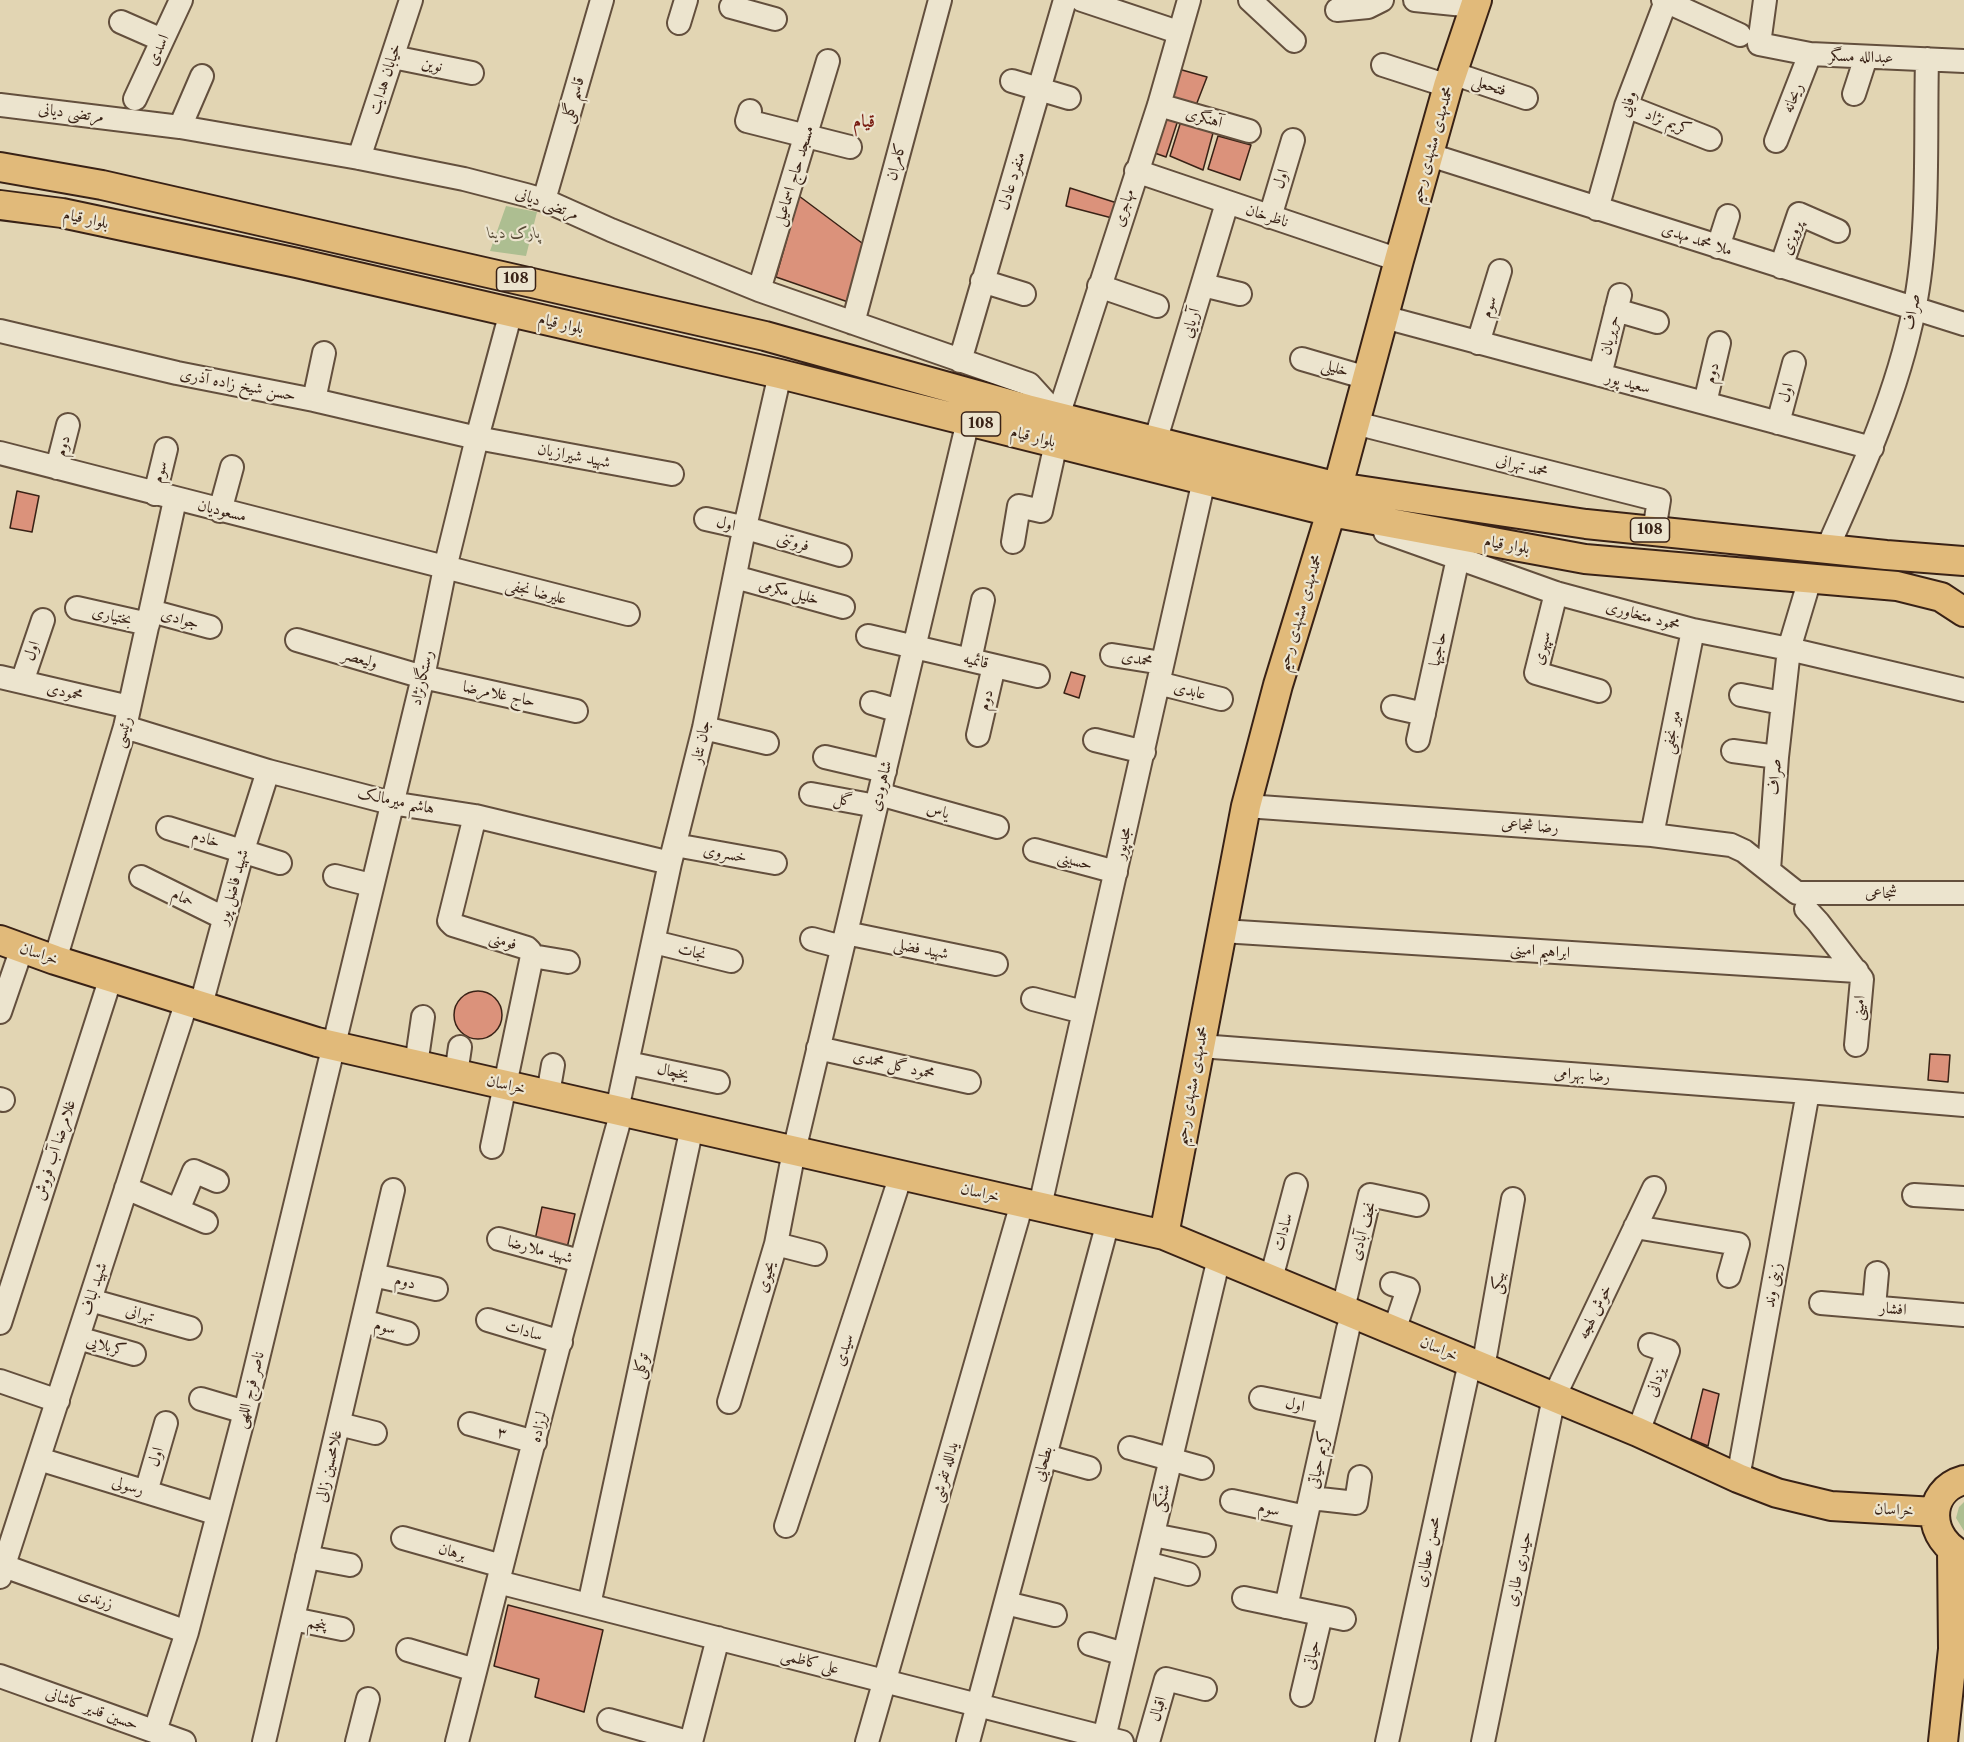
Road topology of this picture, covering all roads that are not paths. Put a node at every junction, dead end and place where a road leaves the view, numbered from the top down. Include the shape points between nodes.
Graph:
1 (181, 0) edge
2 (602, 0) edge
3 (686, 0) edge
4 (940, 0) edge
5 (1065, 0) edge
6 (1082, 0) edge
7 (1189, 0) edge
8 (1250, 0) edge
9 (1382, 0) edge
10 (1415, 0) edge
11 (1765, 0) edge
12 (408, 1) edge
13 (1664, 1) edge
14 (1476, 3) edge
15 (746, 7) edge
16 (1337, 10) dead end
17 (775, 19) dead end
18 (120, 22) dead end
19 (679, 23) dead end
20 (1178, 32) junction
21 (162, 40) junction
22 (1750, 40) junction
23 (1294, 41) dead end
24 (1810, 54) junction
25 (393, 57) junction
26 (1866, 57) junction
27 (1927, 59) junction
28 (828, 61) dead end
29 (1964, 61) edge
30 (1383, 65) dead end
31 (472, 73) dead end
32 (202, 76) dead end
33 (1450, 80) junction
34 (1012, 81) dead end
35 (1040, 90) junction
36 (1854, 94) dead end
37 (1069, 98) dead end
38 (1526, 98) dead end
39 (135, 99) dead end
40 (0, 105) edge
41 (1159, 105) junction
42 (1626, 106) junction
43 (750, 111) dead end
44 (180, 127) junction
45 (1249, 131) dead end
46 (806, 136) junction
47 (1710, 139) dead end
48 (1293, 140) dead end
49 (1776, 141) dead end
50 (850, 147) dead end
51 (1430, 155) junction
52 (359, 158) junction
53 (0, 167) edge
54 (1136, 171) junction
55 (544, 200) junction
56 (1227, 203) junction
57 (0, 205) edge
58 (1597, 209) junction
59 (1728, 216) dead end
60 (1270, 217) junction
61 (1838, 231) dead end
62 (1718, 247) junction
63 (1399, 260) junction
64 (1781, 267) junction
65 (1500, 271) dead end
66 (982, 281) junction
67 (1203, 285) junction
68 (1099, 286) junction
69 (759, 290) junction
70 (1024, 294) dead end
71 (1240, 294) dead end
72 (1157, 306) dead end
73 (1914, 309) junction
74 (512, 312) junction
75 (1384, 317) junction
76 (1657, 322) dead end
77 (853, 323) junction
78 (1964, 324) edge
79 (0, 331) edge
80 (1478, 343) junction
81 (1719, 344) dead end
82 (324, 353) dead end
83 (1302, 359) dead end
84 (960, 362) junction
85 (1794, 363) dead end
86 (780, 374) junction
87 (1600, 375) junction
88 (1367, 378) junction
89 (314, 400) junction
90 (1705, 403) junction
91 (968, 421) junction
92 (1355, 423) junction
93 (1778, 423) junction
94 (68, 425) dead end
95 (1057, 430) junction
96 (477, 438) junction
97 (1155, 442) junction
98 (1872, 448) junction
99 (166, 449) dead end
100 (0, 453) edge
101 (232, 467) dead end
102 (57, 468) junction
103 (672, 474) dead end
104 (1204, 480) junction
105 (165, 497) junction
106 (1335, 500) junction
107 (220, 511) junction
108 (706, 519) dead end
109 (746, 528) junction
110 (1654, 531) junction
111 (1013, 542) dead end
112 (1827, 549) junction
113 (840, 555) dead end
114 (1458, 558) junction
115 (1964, 561) edge
116 (445, 568) junction
117 (735, 577) junction
118 (1810, 579) junction
119 (1556, 593) junction
120 (983, 600) dead end
121 (843, 607) dead end
122 (77, 608) dead end
123 (1964, 612) edge
124 (628, 614) dead end
125 (149, 617) junction
126 (43, 620) dead end
127 (210, 627) dead end
128 (1693, 630) junction
129 (868, 636) dead end
130 (297, 640) dead end
131 (914, 647) junction
132 (1789, 649) junction
133 (1112, 655) dead end
134 (970, 660) junction
135 (994, 666) junction
136 (1160, 673) junction
137 (1038, 676) dead end
138 (423, 677) junction
139 (11, 679) edge
140 (1964, 690) edge
141 (1599, 691) dead end
142 (1742, 695) dead end
143 (1221, 699) dead end
144 (872, 703) dead end
145 (1782, 703) junction
146 (1393, 707) dead end
147 (576, 711) dead end
148 (899, 711) junction
149 (1424, 714) junction
150 (127, 717) junction
151 (704, 728) junction
152 (978, 735) dead end
153 (1095, 740) dead end
154 (1418, 740) dead end
155 (767, 743) dead end
156 (1732, 751) dead end
157 (1144, 752) junction
158 (825, 757) dead end
159 (1777, 758) junction
160 (268, 771) junction
161 (885, 771) junction
162 (811, 794) dead end
163 (877, 800) junction
164 (391, 803) junction
165 (1246, 806) junction
166 (475, 816) junction
167 (997, 827) dead end
168 (168, 828) dead end
169 (1652, 835) junction
170 (243, 850) junction
171 (1035, 850) dead end
172 (672, 854) junction
173 (280, 863) dead end
174 (775, 863) dead end
175 (1768, 870) junction
176 (1116, 872) junction
177 (335, 876) dead end
178 (141, 877) dead end
179 (371, 885) junction
180 (1964, 893) edge
181 (1802, 901) junction
182 (224, 918) junction
183 (1222, 931) junction
184 (812, 939) dead end
185 (844, 940) junction
186 (654, 942) junction
187 (11, 944) edge
188 (532, 957) junction
189 (56, 960) junction
190 (731, 961) dead end
191 (568, 962) dead end
192 (996, 964) dead end
193 (1857, 971) junction
194 (111, 977) junction
195 (1033, 999) dead end
196 (194, 1003) junction
197 (0, 1012) edge
198 (1083, 1012) junction
199 (423, 1017) dead end
200 (334, 1045) junction
201 (1856, 1045) dead end
202 (1200, 1046) junction
203 (819, 1048) junction
204 (628, 1063) junction
205 (416, 1065) junction
206 (554, 1065) dead end
207 (718, 1082) dead end
208 (969, 1082) dead end
209 (505, 1086) junction
210 (1808, 1092) junction
211 (548, 1094) junction
212 (1964, 1106) edge
213 (620, 1111) junction
214 (692, 1127) junction
215 (492, 1147) dead end
216 (794, 1151) junction
217 (902, 1175) junction
218 (217, 1180) dead end
219 (1296, 1185) dead end
220 (126, 1188) junction
221 (1654, 1188) dead end
222 (393, 1190) dead end
223 (1914, 1194) dead end
224 (1964, 1198) edge
225 (1513, 1199) dead end
226 (1031, 1204) junction
227 (1417, 1206) dead end
228 (178, 1210) junction
229 (206, 1222) dead end
230 (1108, 1222) junction
231 (1635, 1227) junction
232 (1164, 1235) junction
233 (499, 1239) dead end
234 (776, 1244) junction
235 (815, 1254) dead end
236 (1219, 1258) junction
237 (580, 1261) junction
238 (1877, 1273) dead end
239 (373, 1275) junction
240 (1729, 1276) dead end
241 (1270, 1279) junction
242 (6, 1282) edge
243 (436, 1289) dead end
244 (1407, 1289) dead end
245 (90, 1300) junction
246 (1821, 1303) dead end
247 (1874, 1307) junction
248 (1348, 1311) junction
249 (1964, 1315) edge
250 (488, 1320) dead end
251 (363, 1321) junction
252 (0, 1323) edge
253 (190, 1328) dead end
254 (1394, 1331) junction
255 (407, 1333) dead end
256 (78, 1338) junction
257 (561, 1342) junction
258 (1650, 1345) dead end
259 (134, 1354) dead end
260 (1477, 1365) junction
261 (0, 1381) edge
262 (1554, 1397) junction
263 (1261, 1398) dead end
264 (201, 1399) dead end
265 (58, 1401) junction
266 (729, 1402) dead end
267 (245, 1412) junction
268 (1329, 1412) junction
269 (166, 1423) dead end
270 (339, 1424) junction
271 (470, 1424) dead end
272 (1638, 1432) junction
273 (375, 1433) dead end
274 (535, 1442) junction
275 (1130, 1448) dead end
276 (1046, 1456) junction
277 (1172, 1458) junction
278 (39, 1459) junction
279 (1089, 1468) dead end
280 (1202, 1468) dead end
281 (1360, 1477) dead end
282 (1738, 1478) junction
283 (1964, 1480) edge
284 (146, 1492) junction
285 (1232, 1501) dead end
286 (1308, 1507) junction
287 (1935, 1512) junction
288 (218, 1514) junction
289 (786, 1526) dead end
290 (1153, 1535) junction
291 (403, 1538) dead end
292 (1204, 1545) dead end
293 (1958, 1553) edge
294 (307, 1557) junction
295 (1146, 1563) junction
296 (350, 1565) dead end
297 (2, 1572) edge
298 (500, 1574) junction
299 (1188, 1574) dead end
300 (1244, 1598) dead end
301 (1006, 1603) junction
302 (590, 1605) junction
303 (1286, 1607) junction
304 (1321, 1615) junction
305 (1055, 1616) dead end
306 (293, 1619) junction
307 (1344, 1619) dead end
308 (342, 1629) dead end
309 (187, 1632) junction
310 (718, 1638) junction
311 (1090, 1644) dead end
312 (408, 1650) dead end
313 (1124, 1654) junction
314 (476, 1670) junction
315 (0, 1676) edge
316 (885, 1681) junction
317 (1205, 1689) dead end
318 (1302, 1695) dead end
319 (368, 1699) dead end
320 (979, 1705) junction
321 (609, 1720) dead end
322 (154, 1731) junction
323 (1045, 1732) edge
324 (1113, 1740) edge
325 (184, 1742) edge
326 (264, 1742) edge
327 (357, 1742) edge
328 (457, 1742) edge
329 (689, 1742) edge
330 (867, 1742) edge
331 (968, 1742) edge
332 (1148, 1742) edge
333 (1387, 1742) edge
334 (1483, 1742) edge
335 (1943, 1742) edge

1 - 21 street, اسدی
2 - 55 street, قاسم گلی
3 - 19 street
4 - 77 street, کامران
5 - 35 street, منفرد عادل
6 - 20 street
7 - 20 street, مهاجری
8 - 23 street
9 - 16 street via 1368,8
10 - 14 street
11 - 22 street
12 - 25 street, خیابان‌ هدایت
13 - 22 street, عبدالله مسگر
13 - 42 street, وفایی
14 - 33 main road, محمدمهدی مشهدی رحیم
15 - 17 street
18 - 21 street
20 - 41 street, مهاجری
21 - 39 street, اسدی
22 - 24 street, عبدالله مسگر
24 - 26 street, عبدالله مسگر
24 - 49 street, ریحانه
25 - 31 street, نوین
25 - 52 street, خیابان‌ هدایت
26 - 27 street, عبدالله مسگر
26 - 36 street
27 - 29 street, عبدالله مسگر
27 - 73 street, صراف via 1922,244
28 - 46 street, مسجد حاج اسماعیل
30 - 33 street, فتحعلی
32 - 44 street
33 - 38 street, فتحعلی
33 - 51 main road, محمدمهدی مشهدی رحیم
34 - 35 street
35 - 37 street
35 - 66 street, منفرد عادل
40 - 44 street, مرتضی دیانی
41 - 45 street, آهنگری
41 - 54 street, مهاجری
42 - 47 street, کریم نژاد
42 - 58 street, وفایی
43 - 46 street via 747,121
44 - 52 street, مرتضی دیانی
46 - 50 street
46 - 69 street, مسجد حاج اسماعیل
48 - 60 street, اول
51 - 58 street, ملا محمد مهدی
51 - 63 main road, محمدمهدی مشهدی رحیم
52 - 55 street, مرتضی دیانی
53 - 95 main road, بلوار قیام / 108 via 114,188 765,336
54 - 56 street, ناظرخان
54 - 68 street, مهاجری
55 - 69 street, مرتضی دیانی
56 - 60 street, ناظرخان
56 - 67 street, آریایی
57 - 74 main road, بلوار قیام / 108 via 62,213
58 - 62 street, ملا محمد مهدی
59 - 62 street
60 - 63 street, ناظرخان
61 - 64 street, پرویزی via 1799,214
62 - 64 street, ملا محمد مهدی
63 - 75 main road, محمدمهدی مشهدی رحیم
64 - 73 street, ملا محمد مهدی
65 - 80 street, سوم
66 - 70 street
66 - 84 street, منفرد عادل
67 - 71 street
67 - 97 street, آریایی
68 - 72 street
68 - 95 street, مهاجری
69 - 77 street, مرتضی دیانی
73 - 78 street, ملا محمد مهدی
73 - 98 street, صراف via 1893,389
74 - 86 main road, بلوار قیام / 108
74 - 96 street, رستگارنژاد
75 - 80 street, سعید پور
75 - 88 main road, محمدمهدی مشهدی رحیم
76 - 87 street, حریریان via 1618,303
77 - 84 street, مرتضی دیانی
79 - 89 street, حسن شیخ زاده آذری via 177,373
80 - 87 street, سعید پور
81 - 90 street, دوم
82 - 89 street
83 - 88 street, خلیلی
84 - 95 street, مرتضی دیانی via 1029,384
85 - 93 street, اول
86 - 91 main road, بلوار قیام / 108
86 - 109 street, جان نثار
87 - 90 street, سعید پور
88 - 92 main road, محمدمهدی مشهدی رحیم
89 - 96 street, حسن شیخ زاده آذری
90 - 93 street, سعید پور
91 - 95 main road, بلوار قیام / 108
91 - 131 street, شاهرودی
92 - 106 main road, محمدمهدی مشهدی رحیم
92 - 110 street, محمد تهرانی via 1659,500
93 - 98 street, سعید پور
94 - 102 street, دوم
95 - 97 main road, بلوار قیام / 108
95 - 104 main road, بلوار قیام / 108
95 - 111 street, مهاجری via 1051,514 1019,506
96 - 103 street, شهید شیرازیان
96 - 116 street, رستگارنژاد
97 - 106 main road, بلوار قیام / 108
98 - 112 street, صراف
99 - 105 street, سوم
100 - 102 street, مسعودیان
101 - 107 street
102 - 105 street, مسعودیان
104 - 106 main road, بلوار قیام / 108
104 - 136 street, مجدپور
105 - 107 street, مسعودیان
105 - 125 street, رئیسی
106 - 110 main road, بلوار قیام / 108
106 - 114 street, محمود متخاوری
106 - 118 main road, بلوار قیام / 108 via 1585,559
106 - 165 main road, محمدمهدی مشهدی رحیم via 1278,685
107 - 116 street, مسعودیان
108 - 109 street, اول
109 - 113 street, فروتنی
109 - 117 street, جان نثار
110 - 112 main road, بلوار قیام / 108
112 - 115 main road, بلوار قیام / 108
114 - 119 street, محمود متخاوری
114 - 149 street, حاجیها
116 - 124 street, علیرضا نجفی
116 - 138 street, رستگارنژاد
117 - 121 street, خلیل مکرمی
117 - 151 street, جان نثار
118 - 123 main road, بلوار قیام / 108 via 1897,586 1941,597
118 - 132 street, صراف
119 - 128 street, محمود متخاوری
119 - 141 street, سپهری via 1536,673
120 - 134 street
122 - 125 street, بختیاری
125 - 127 street, جوادی
125 - 150 street, رئیسی
126 - 139 street, اول
128 - 132 street, محمود متخاوری
128 - 169 street, میر نجفی
129 - 131 street, قائمیه
130 - 138 street, ولیعصر
131 - 134 street, قائمیه
131 - 148 street, شاهرودی
132 - 140 street, محمود متخاوری
132 - 145 street, صراف
133 - 136 street, محمدی
134 - 135 street, قائمیه
135 - 137 street, قائمیه
135 - 152 street, دوم
136 - 143 street, عابدی
136 - 157 street, مجدپور
138 - 147 street, حاج غلامرضا
138 - 164 street, رستگارنژاد
139 - 150 street, محمودی
142 - 145 street
144 - 148 street
145 - 159 street, صراف
146 - 149 street
148 - 161 street, شاهرودی
149 - 154 street, حاجیها
150 - 160 street, هاشم میرمالک
150 - 189 street, رئیسی
151 - 155 street
151 - 172 street, جان نثار
153 - 157 street
156 - 159 street
157 - 176 street, مجدپور
158 - 161 street
159 - 175 street, صراف
160 - 164 street, هاشم میرمالک
160 - 170 street, شهید فاضل پور
161 - 163 street, شاهرودی
162 - 163 street, گل
163 - 167 street, یاس
163 - 185 street, شاهرودی
164 - 166 street, هاشم میرمالک
164 - 179 street, رستگارنژاد
165 - 169 street, رضا شجاعی
165 - 183 main road, محمدمهدی مشهدی رحیم
166 - 172 street, هاشم میرمالک
166 - 188 street, فومنی via 449,921 453,926 527,948
168 - 170 street, خادم
169 - 175 street, رضا شجاعی via 1731,845
170 - 173 street
170 - 182 street, شهید فاضل پور
171 - 176 street, حسینی
172 - 174 street, خسروی
172 - 186 street, جان نثار
175 - 181 street, رضا شجاعی
176 - 198 street, مجدپور
177 - 179 street
178 - 182 street, حمام
179 - 200 street, رستگارنژاد
180 - 181 street, شجاعی
181 - 193 street, رضا شجاعی
182 - 196 street, شهید فاضل پور
183 - 193 street, ابراهیم امینی
183 - 202 main road, محمدمهدی مشهدی رحیم
184 - 185 street, شهید فضلی
185 - 192 street, شهید فضلی
185 - 203 street, شاهرودی
186 - 190 street, نجات
186 - 204 street, جان نثار
187 - 189 main road, خراسان
187 - 197 street
188 - 191 street
188 - 209 street, فومنی
189 - 194 main road, خراسان
193 - 201 street, امینی via 1862,979
194 - 196 main road, خراسان
194 - 242 street, غلامرضا آب فروش
195 - 198 street
196 - 200 main road, خراسان
196 - 220 street, شهید لباف
198 - 226 street, مجدپور
199 - 205 street
200 - 205 main road, خراسان
200 - 267 street, ناصر فرج اللهی
202 - 210 street, رضا بهرامی
202 - 232 main road, محمدمهدی مشهدی رحیم
203 - 208 street, محمود گل محمدی
203 - 216 street, شاهرودی
204 - 207 street, یخچال
204 - 213 street, جان نثار
205 - 209 main road, خراسان via 458,1060
206 - 211 street
209 - 211 main road, خراسان
209 - 215 street, فومنی
210 - 212 street, رضا بهرامی
210 - 282 street, زینی وند
211 - 213 main road, خراسان
213 - 214 main road, خراسان
213 - 237 street, لرزاده
214 - 216 main road, خراسان
214 - 302 street, توکلی
216 - 217 main road, خراسان
216 - 234 street, یحیوی
217 - 226 main road, خراسان
217 - 289 street, سیدی
218 - 228 street via 194,1171
219 - 241 street, سادات
220 - 228 street
220 - 245 street, شهید لباف
221 - 231 street, خوش لهجه
222 - 239 street, غلامحسین زالی
223 - 224 street
225 - 260 street, بیکی
226 - 230 main road, خراسان
226 - 316 street, یدالله تفرشی
227 - 248 street, نجف آبادی via 1370,1195
228 - 229 street
230 - 232 main road, خراسان
230 - 276 street, بطحایی
231 - 240 street via 1738,1244
231 - 262 street, خوش لهجه
232 - 236 main road, خراسان
233 - 237 street, شهید ملارضا
234 - 235 street
234 - 266 street, یحیوی
236 - 241 main road, خراسان
236 - 277 street, شنگی
237 - 257 street, لرزاده
238 - 247 street
239 - 243 street, دوم
239 - 251 street, غلامحسین زالی
241 - 248 main road, خراسان
242 - 252 street, غلامرضا آب فروش
244 - 254 street
245 - 253 street, تهرانی
245 - 256 street, شهید لباف
246 - 247 street, افشار
247 - 249 street, افشار
248 - 254 main road, خراسان
248 - 268 street, کریم حیاتی via 1348,1329
250 - 257 street, سادات
251 - 255 street, سوم
251 - 270 street, غلامحسین زالی
254 - 260 main road, خراسان
256 - 259 street, کربلایی
256 - 265 street, شهید لباف
257 - 274 street, لرزاده
258 - 272 street, یزدانی via 1668,1351
260 - 262 main road, خراسان
260 - 333 street, محسن عطاری
261 - 265 street
262 - 272 main road, خراسان
262 - 334 street, حیدری طاری
263 - 268 street, اول
264 - 267 street
265 - 278 street, شهید لباف
267 - 288 street, ناصر فرج اللهی
268 - 286 street, کریم حیاتی
269 - 284 street, اول
270 - 273 street
270 - 294 street, غلامحسین زالی
271 - 274 street, ۳
272 - 282 main road, خراسان
274 - 298 street, لرزاده
275 - 277 street
276 - 279 street
276 - 301 street, بطحایی
277 - 280 street
277 - 290 street, شنگی
278 - 284 street, رسولی
278 - 297 street, شهید لباف
281 - 286 street via 1356,1503
282 - 287 main road, خراسان via 1831,1506
283 - 287 main road via 1947,1489
284 - 288 street, رسولی
285 - 286 street, سوم
286 - 303 street, کریم حیاتی
287 - 293 main road via 1938,1534
288 - 309 street, ناصر فرج اللهی
290 - 292 street
290 - 295 street, شنگی
291 - 298 street, برهان
293 - 335 main road
294 - 296 street
294 - 306 street, غلامحسین زالی
295 - 299 street
295 - 313 street, شنگی
297 - 309 street, زرندی
298 - 302 street, علی کاظمی
298 - 314 street, لرزاده
300 - 303 street
301 - 305 street
301 - 320 street, بطحایی
302 - 310 street, علی کاظمی
303 - 304 street
304 - 307 street
304 - 318 street, حیاتی
306 - 308 street, پنجم
306 - 326 street, غلامحسین زالی
309 - 322 street, ناصر فرج اللهی
310 - 316 street, علی کاظمی
310 - 329 street
311 - 313 street
312 - 314 street
313 - 324 street, شنگی
314 - 328 street, لرزاده
315 - 322 street, حسین قدیر کاشانی
316 - 320 street, علی کاظمی
316 - 330 street, یدالله تفرشی
317 - 332 street, اقبال via 1166,1679
319 - 327 street
320 - 323 street, علی کاظمی
320 - 331 street
321 - 329 street
322 - 325 street, حسین قدیر کاشانی
323 - 324 street, علی کاظمی

